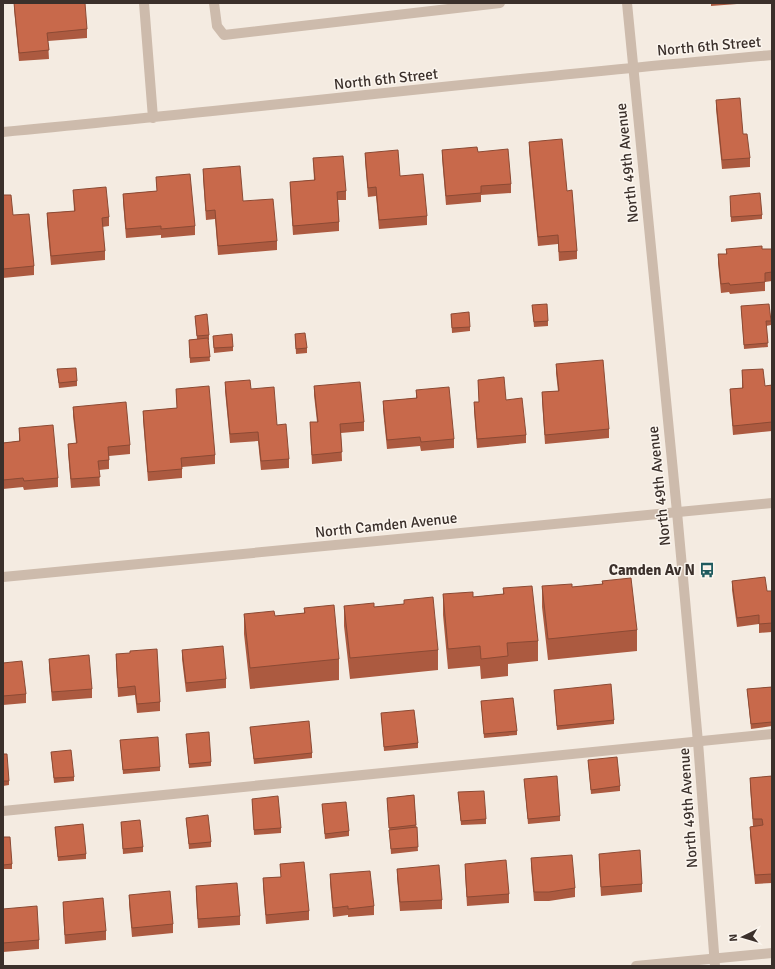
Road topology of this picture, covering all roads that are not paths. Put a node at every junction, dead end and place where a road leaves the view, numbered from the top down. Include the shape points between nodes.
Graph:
1 (144, 3) edge
2 (214, 3) edge
3 (500, 3) edge
4 (627, 3) edge
5 (772, 56) edge
6 (633, 68) junction
7 (153, 118) junction
8 (3, 132) edge
9 (772, 503) edge
10 (677, 512) junction
11 (3, 577) edge
12 (772, 734) edge
13 (698, 742) junction
14 (3, 811) edge
15 (772, 953) edge
16 (715, 962) edge
17 (636, 966) edge

1 - 7 street
2 - 3 street via 217,26 224,35
4 - 6 street, North 49th Avenue
5 - 6 street, North 6th Street
6 - 7 street, North 6th Street
6 - 10 street, North 49th Avenue
7 - 8 street, North 6th Street
9 - 10 street, North Camden Avenue
10 - 11 street, North Camden Avenue
10 - 13 street, North 49th Avenue
12 - 13 street
13 - 14 street
13 - 16 street, North 49th Avenue
15 - 16 street
16 - 17 street

